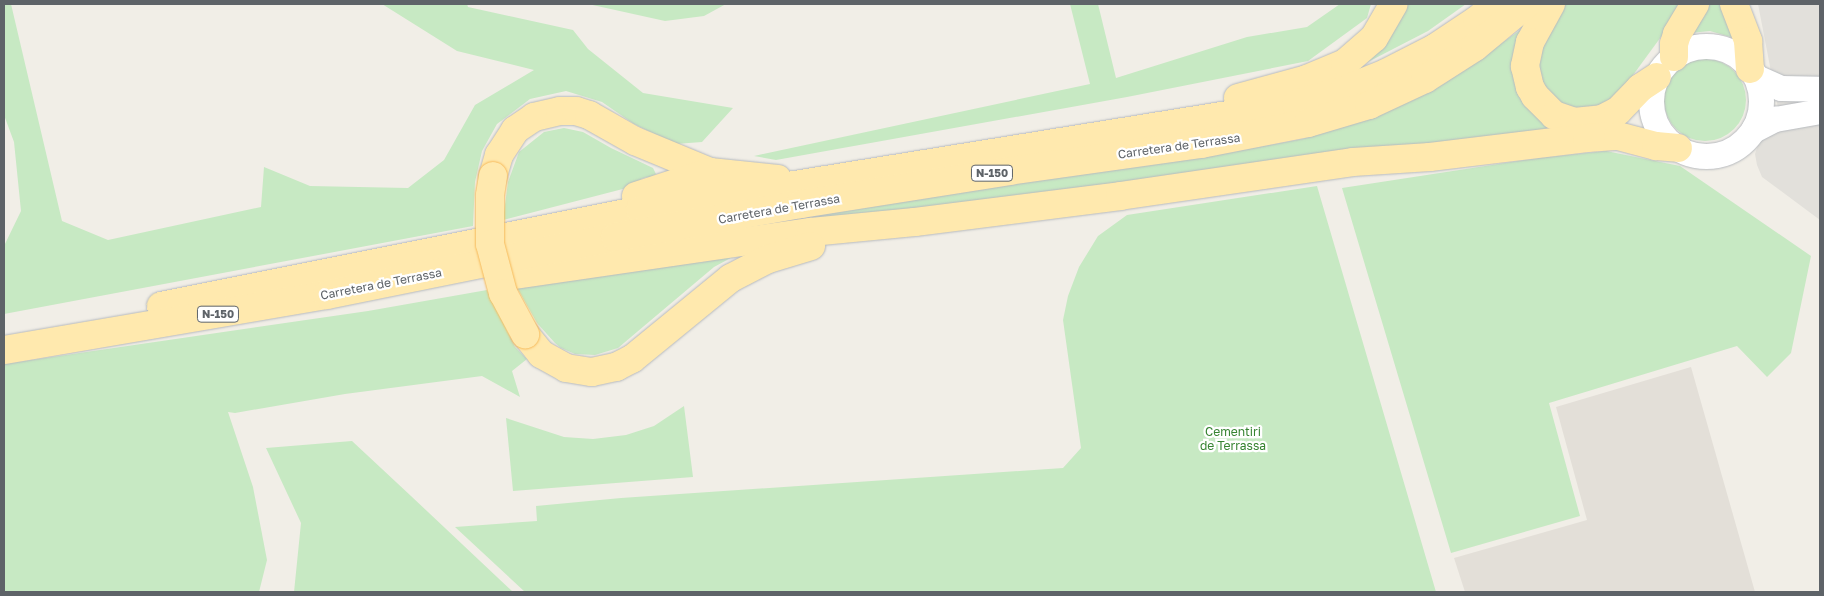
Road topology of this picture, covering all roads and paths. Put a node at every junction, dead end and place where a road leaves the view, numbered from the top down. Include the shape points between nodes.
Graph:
1 (1394, 4) edge
2 (1496, 4) edge
3 (1527, 4) edge
4 (1550, 4) edge
5 (1695, 4) edge
6 (1734, 4) edge
7 (1665, 67) junction
8 (1753, 73) junction
9 (1820, 89) edge
10 (1820, 111) edge
11 (1753, 130) junction
12 (1120, 132) junction
13 (1678, 148) junction
14 (710, 172) junction
15 (799, 184) junction
16 (915, 222) junction
17 (476, 242) junction
18 (327, 295) junction
19 (4, 336) edge
20 (4, 350) edge

1 - 12 main road via 1374,38 1337,67 1307,79
2 - 12 main road, Carretera de Terrassa / N-150 via 1435,48 1344,90 1250,113
3 - 18 main road, Carretera de Terrassa / N-150 via 1475,48 1425,79 1369,105 1308,123 1201,144 1009,170 615,237
4 - 7 main road via 1530,42 1525,66 1535,96 1554,115 1574,122 1602,119 1618,111
5 - 7 main road via 1677,34
6 - 8 main road via 1748,41
7 - 8 street via 1691,48 1706,46 1735,54
7 - 13 street via 1652,93 1651,109 1665,138
8 - 9 street via 1781,88
8 - 11 street via 1761,104
10 - 11 street via 1775,119
11 - 13 street via 1736,147 1715,156 1699,156
12 - 15 main road, Carretera de Terrassa / N-150
13 - 16 main road via 1618,136 1587,138 1430,157 1353,162
14 - 15 main road via 765,176
14 - 16 main road, bridge via 576,111 534,117 515,130 499,155 493,176 490,244 503,294 540,354 566,368 592,372 616,367 632,359 708,294 751,267 808,246
14 - 17 main road
15 - 17 main road, Carretera de Terrassa / N-150 via 640,210
16 - 18 main road via 811,232 406,291
17 - 19 main road, Carretera de Terrassa / N-150
18 - 20 main road, Carretera de Terrassa / N-150

